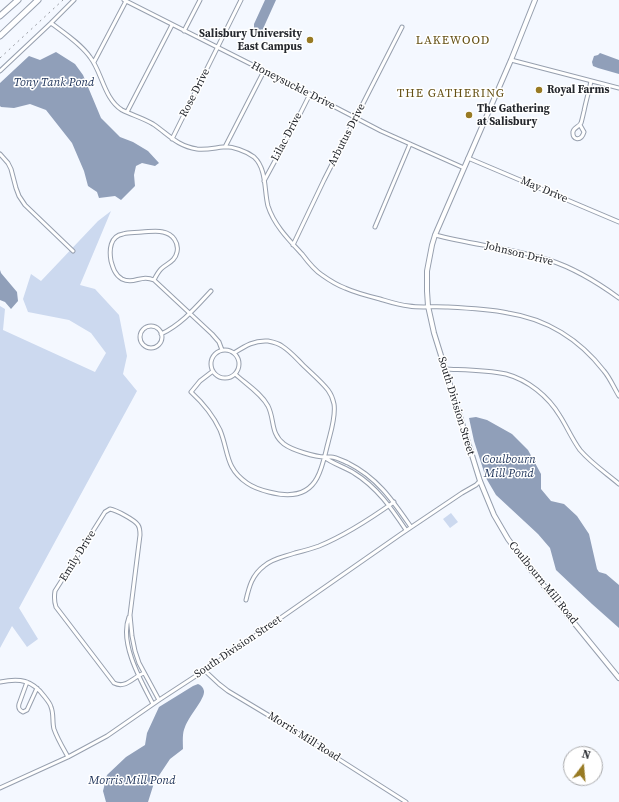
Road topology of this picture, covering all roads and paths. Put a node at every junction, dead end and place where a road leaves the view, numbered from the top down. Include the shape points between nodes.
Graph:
1 (18, 0) edge
2 (38, 0) edge
3 (74, 0) edge
4 (200, 0) edge
5 (241, 0) edge
6 (535, 0) edge
7 (125, 1) edge
8 (0, 16) edge
9 (51, 24) junction
10 (172, 25) junction
11 (402, 27) dead end
12 (184, 31) junction
13 (0, 36) edge
14 (217, 48) junction
15 (511, 60) junction
16 (94, 62) junction
17 (0, 71) edge
18 (264, 71) junction
19 (591, 81) junction
20 (619, 88) edge
21 (310, 94) junction
22 (127, 112) junction
23 (356, 118) junction
24 (580, 124) junction
25 (172, 139) junction
26 (410, 144) junction
27 (225, 147) junction
28 (0, 154) edge
29 (468, 158) junction
30 (464, 168) junction
31 (264, 181) junction
32 (619, 222) edge
33 (375, 227) dead end
34 (435, 235) junction
35 (293, 245) junction
36 (73, 251) dead end
37 (154, 280) junction
38 (211, 290) dead end
39 (619, 298) edge
40 (428, 306) junction
41 (190, 313) junction
42 (161, 334) junction
43 (222, 350) junction
44 (234, 353) junction
45 (445, 369) junction
46 (213, 371) junction
47 (236, 374) junction
48 (619, 396) edge
49 (324, 458) junction
50 (480, 481) junction
51 (619, 484) edge
52 (394, 502) junction
53 (390, 506) junction
54 (411, 527) junction
55 (406, 530) junction
56 (246, 600) dead end
57 (130, 615) junction
58 (204, 670) junction
59 (144, 673) junction
60 (138, 675) junction
61 (619, 678) edge
62 (0, 682) edge
63 (27, 682) junction
64 (37, 688) junction
65 (159, 700) junction
66 (153, 704) junction
67 (68, 757) junction
68 (0, 788) edge
69 (406, 802) edge

1 - 8 main road
2 - 13 main road
3 - 9 street
4 - 12 street
5 - 14 street, Rose Drive
6 - 15 street, South Division Street
7 - 10 street, Honeysuckle Drive
7 - 16 street
9 - 16 street via 76,42
9 - 17 street
10 - 12 street, Honeysuckle Drive
10 - 22 street
11 - 23 street, Arbutus Drive
12 - 14 street, Honeysuckle Drive
14 - 18 street, Honeysuckle Drive
14 - 25 street, Rose Drive
15 - 19 street
15 - 29 street, South Division Street
16 - 22 street via 113,100
18 - 21 street, Honeysuckle Drive
18 - 27 street
19 - 20 street
19 - 24 street
21 - 23 street, Honeysuckle Drive
21 - 31 street, Lilac Drive
22 - 25 street via 152,124
23 - 26 street, Honeysuckle Drive
23 - 35 street, Arbutus Drive
24 - 24 street via 573,132 573,136 578,139 584,132
25 - 27 street via 194,148
26 - 30 street, Honeysuckle Drive
26 - 33 street
27 - 31 street via 253,157 260,167
28 - 36 street via 11,169 19,196 25,205
29 - 30 street, South Division Street
29 - 32 street, May Drive
30 - 34 street, South Division Street
31 - 35 street via 271,214
34 - 39 street, Johnson Drive via 550,260 580,273
34 - 40 street, South Division Street via 427,271
35 - 40 street via 321,275 345,288 401,305
37 - 37 street via 143,278 130,281 119,276 114,270 110,254 110,247 115,238 124,234 159,232 167,233 173,238 177,245 176,256 160,270
37 - 41 street
38 - 41 street
40 - 45 street, South Division Street
40 - 48 street via 510,313 547,325 586,350 604,371
41 - 42 street
41 - 43 street via 216,338
42 - 42 street via 159,344 154,347 147,347 140,340 143,330 149,326 156,328
43 - 44 street
43 - 46 street via 212,358
44 - 47 street via 240,366
44 - 49 street via 254,342 277,343 324,385 335,408
45 - 50 street, South Division Street
45 - 51 street via 506,374 535,388 560,414 581,451
46 - 47 street via 223,378
46 - 49 street via 191,392 214,419 227,456 239,476 259,489 285,495 297,494 309,488 314,482
47 - 49 street via 265,401 276,435 283,443 297,451
49 - 52 street via 337,459 361,471
49 - 53 street via 350,470 367,482
50 - 54 street, South Division Street
50 - 61 street, Coulbourn Mill Road via 494,515 508,539
52 - 53 street
52 - 54 street
53 - 55 street
53 - 56 street via 333,539 270,562 254,576
54 - 55 street, South Division Street
55 - 58 street, South Division Street
57 - 59 street, Emily Drive via 135,651
57 - 60 street, Emily Drive via 127,623 128,641
57 - 60 street, Emily Drive via 140,529 137,523 110,509 105,512 55,591 54,603 114,683 126,684
58 - 65 street, South Division Street
58 - 69 street, Morris Mill Road via 228,691
59 - 60 street, Emily Drive
59 - 65 street, Emily Drive
60 - 66 street, Emily Drive
62 - 63 street
63 - 64 street
63 - 64 street via 18,704 21,711 27,710
64 - 67 street via 52,707 55,730
65 - 66 street, South Division Street
66 - 67 street, South Division Street via 107,736
67 - 68 street, South Division Street

